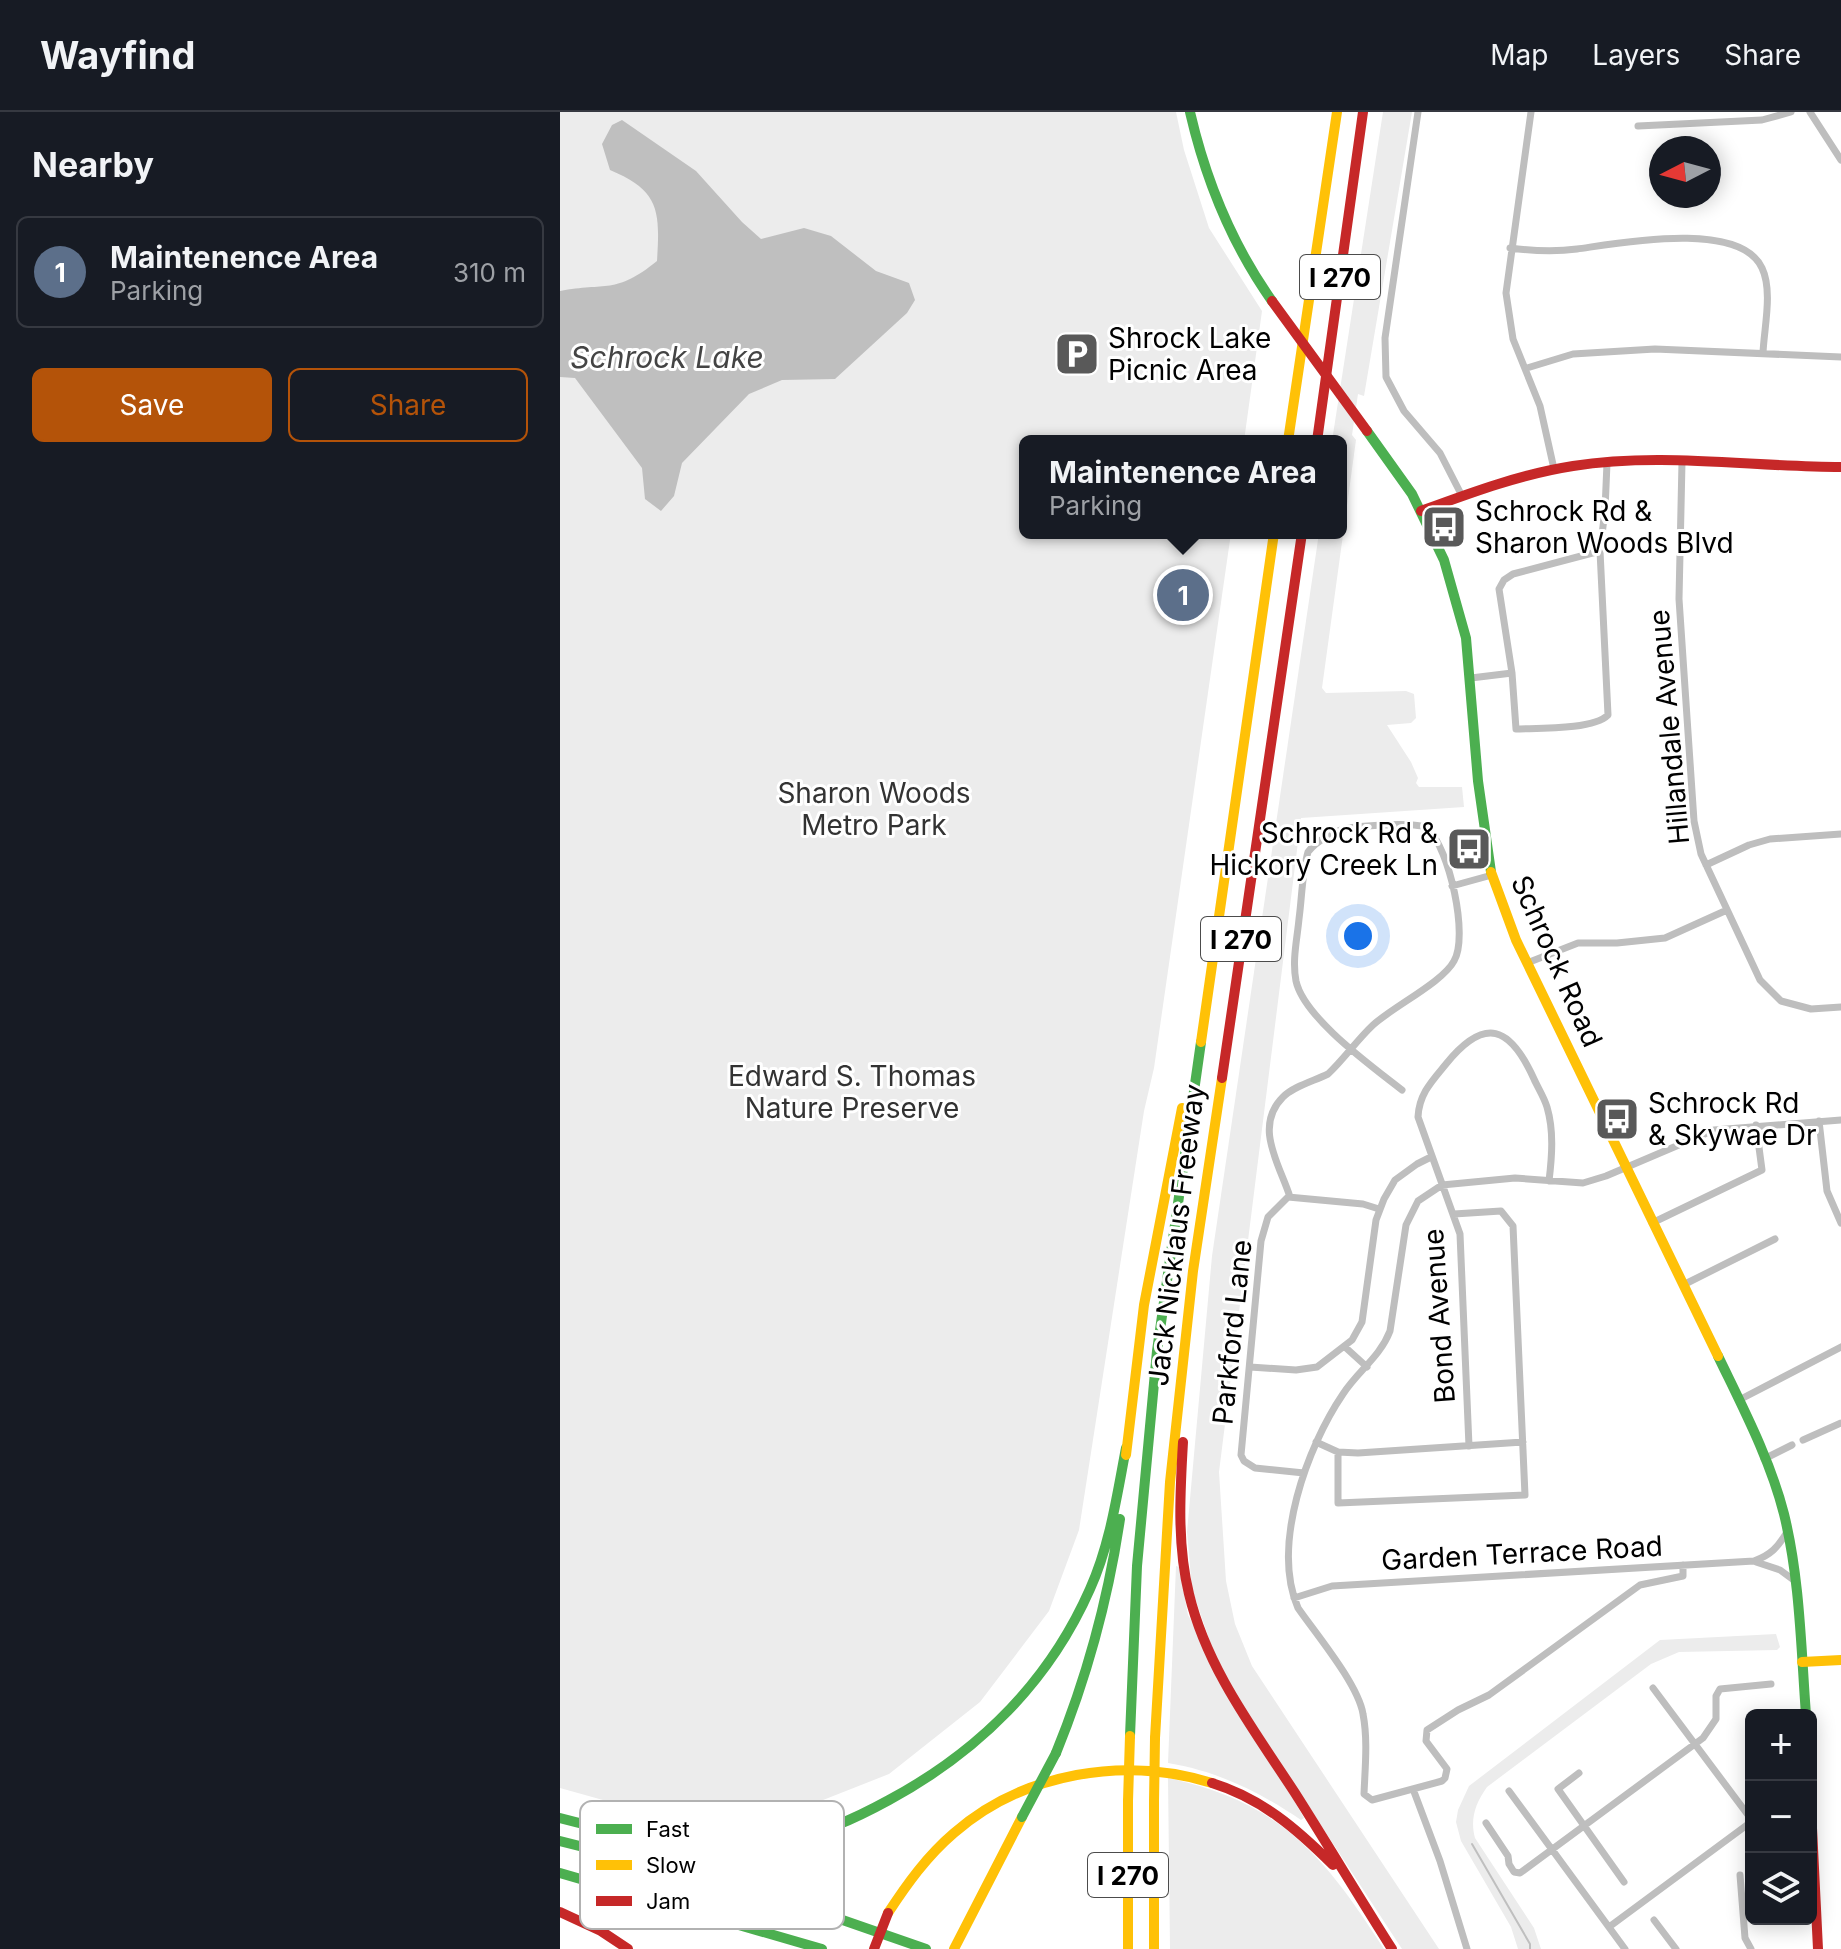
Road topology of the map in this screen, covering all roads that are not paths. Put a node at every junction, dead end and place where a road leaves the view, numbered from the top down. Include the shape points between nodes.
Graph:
1 (1190, 112) edge
2 (1363, 112) edge
3 (1418, 112) edge
4 (1531, 112) edge
5 (1791, 112) edge
6 (1810, 112) edge
7 (1336, 114) edge
8 (1638, 126) dead end
9 (1841, 160) edge
10 (1510, 248) junction
11 (1763, 353) junction
12 (1841, 357) edge
13 (1527, 368) junction
14 (1289, 435) edge
15 (1318, 435) edge
16 (1682, 462) junction
17 (1607, 463) junction
18 (1841, 467) edge
19 (1554, 469) junction
20 (1462, 496) junction
21 (1421, 511) junction
22 (1273, 539) edge
23 (1301, 539) edge
24 (1600, 551) junction
25 (1512, 673) junction
26 (1471, 678) junction
27 (1841, 834) edge
28 (1706, 865) junction
29 (1492, 875) junction
30 (1452, 886) junction
31 (1727, 910) junction
32 (1527, 963) junction
33 (1841, 1007) edge
34 (1204, 1018) junction
35 (1351, 1049) junction
36 (1402, 1090) dead end
37 (1841, 1120) edge
38 (1819, 1121) junction
39 (1756, 1125) junction
40 (1431, 1157) junction
41 (1625, 1168) junction
42 (1549, 1181) junction
43 (1442, 1185) junction
44 (1290, 1197) junction
45 (1379, 1209) junction
46 (1454, 1214) junction
47 (1652, 1223) junction
48 (1841, 1223) edge
49 (1775, 1239) dead end
50 (1683, 1285) junction
51 (1190, 1301) junction
52 (1345, 1347) junction
53 (1841, 1347) edge
54 (1250, 1367) junction
55 (1367, 1367) junction
56 (1739, 1400) junction
57 (1841, 1423) edge
58 (1803, 1440) dead end
59 (1316, 1442) junction
60 (1523, 1442) junction
61 (1792, 1445) dead end
62 (1469, 1446) junction
63 (1126, 1448) junction
64 (1338, 1452) junction
65 (1764, 1459) junction
66 (1304, 1473) junction
67 (1787, 1532) junction
68 (1754, 1561) junction
69 (1683, 1565) junction
70 (1796, 1581) junction
71 (1294, 1598) junction
72 (1841, 1660) edge
73 (1802, 1662) junction
74 (1771, 1684) dead end
75 (1653, 1688) dead end
76 (1806, 1709) edge
77 (1695, 1744) junction
78 (1579, 1773) dead end
79 (1413, 1789) junction
80 (1509, 1791) dead end
81 (1745, 1812) edge
82 (560, 1818) edge
83 (844, 1822) edge
84 (580, 1823) edge
85 (1486, 1823) dead end
86 (1745, 1825) edge
87 (1585, 1827) junction
88 (560, 1841) edge
89 (580, 1846) edge
90 (1553, 1851) junction
91 (1813, 1853) edge
92 (560, 1873) edge
93 (1740, 1875) dead end
94 (580, 1879) edge
95 (1624, 1882) dead end
96 (1349, 1883) junction
97 (560, 1912) edge
98 (1654, 1920) dead end
99 (580, 1921) edge
100 (844, 1921) edge
101 (1609, 1927) junction
102 (597, 1929) edge
103 (753, 1929) edge
104 (628, 1949) edge
105 (822, 1949) edge
106 (874, 1949) edge
107 (926, 1949) edge
108 (954, 1949) edge
109 (1128, 1949) edge
110 (1154, 1949) edge
111 (1392, 1949) edge
112 (1467, 1949) edge
113 (1625, 1949) edge
114 (1676, 1949) edge
115 (1751, 1949) edge
116 (1818, 1949) edge

1 - 21 main road, Schrock Road, bridge via 1225,223 1272,301
2 - 15 main road, I 270
3 - 20 street via 1385,338 1386,377 1404,411 1440,453
4 - 10 street
5 - 8 street via 1762,120
6 - 9 street
7 - 14 main road, I 270
10 - 11 street via 1728,241 1748,250 1762,268
10 - 13 street via 1508,318
11 - 12 street
11 - 13 street via 1655,349 1573,354
13 - 19 street
16 - 17 main road
16 - 18 main road
16 - 28 street, Hillandale Avenue via 1679,599 1694,821
17 - 19 main road
17 - 24 street
19 - 20 main road
20 - 21 main road
21 - 26 main road, Schrock Road via 1444,560 1466,638
22 - 34 main road, Jack Nicklaus Freeway / I 270
23 - 51 main road, Jack Nicklaus Freeway / I 270
24 - 25 street via 1504,580 1499,589
24 - 25 street via 1608,715 1591,724 1516,729
25 - 26 street
26 - 29 main road, Schrock Road
27 - 28 street via 1770,839
28 - 31 street, Hillandale Avenue
29 - 30 street
29 - 32 main road, Schrock Road
30 - 35 street via 1459,911 1455,961 1399,1003
30 - 35 street via 1436,841 1422,825 1347,828 1308,852 1294,956 1297,984 1309,1008
31 - 32 street via 1665,938 1578,943
31 - 33 street, Hillandale Avenue via 1760,980 1781,1001 1811,1009
32 - 41 main road, Schrock Road
34 - 63 main road via 1155,1239
34 - 109 main road, Jack Nicklaus Freeway / I 270, bridge via 1167,1270 1137,1566
35 - 36 street
35 - 44 street via 1328,1074 1283,1097 1268,1126 1273,1157
37 - 38 street
38 - 39 street
38 - 48 street via 1827,1191
39 - 41 street via 1714,1130
39 - 47 street via 1762,1170
40 - 42 street via 1418,1117 1425,1090 1468,1040 1484,1033 1501,1034 1525,1059 1547,1106
40 - 43 street
40 - 45 street via 1395,1180
41 - 42 street via 1583,1183
41 - 47 main road, Schrock Road
42 - 43 street via 1515,1178
43 - 46 street, Bond Avenue
43 - 55 street via 1425,1194 1409,1216 1390,1331
44 - 45 street
44 - 54 street, Parkford Lane via 1268,1217 1261,1241
45 - 52 street via 1362,1322
46 - 60 street via 1501,1211 1513,1226
46 - 62 street, Bond Avenue via 1462,1255
47 - 50 main road, Schrock Road
49 - 50 street
50 - 56 main road, Schrock Road
51 - 96 main road via 1181,1528 1194,1613 1231,1694
51 - 110 main road, Jack Nicklaus Freeway / I 270, bridge via 1170,1482 1155,1738
52 - 54 street via 1317,1367
52 - 55 street
53 - 56 street
54 - 66 street, Parkford Lane via 1244,1461 1255,1468
55 - 59 street via 1345,1390
56 - 65 main road, Schrock Road
57 - 58 street
59 - 64 street
59 - 66 street
60 - 62 street
60 - 64 street via 1525,1495 1338,1503
61 - 65 street
62 - 64 street
63 - 83 main road via 1103,1553 1074,1622 1023,1698 945,1769
63 - 108 main road, bridge via 1112,1577 1086,1676 1056,1753
65 - 67 main road, Schrock Road
66 - 71 street via 1288,1563
67 - 68 street via 1777,1548
67 - 70 main road, Schrock Road
68 - 69 street, Garden Terrace Road
68 - 70 street, Garden Terrace Road
69 - 71 street, Garden Terrace Road via 1332,1586
69 - 79 street via 1683,1576 1640,1585 1489,1695 1430,1727 1425,1738 1447,1773 1442,1781
70 - 73 main road, Schrock Road
71 - 79 street via 1363,1712 1366,1797
72 - 73 main road
73 - 76 main road, Schrock Road
74 - 77 street via 1720,1689 1716,1719
75 - 77 street
77 - 81 street
77 - 87 street
78 - 87 street via 1558,1789
79 - 112 street
80 - 90 street
82 - 84 main road
85 - 90 street via 1517,1873
86 - 101 street
87 - 90 street
87 - 95 street
88 - 89 main road
90 - 101 street
91 - 116 main road
92 - 94 main road
93 - 115 street via 1745,1938
96 - 106 main road, bridge via 1298,1829 1221,1786 1168,1772 1091,1771 1037,1784 981,1812 931,1854 906,1885
96 - 111 main road
97 - 99 main road
98 - 114 street
100 - 107 main road
101 - 113 street
102 - 104 main road
103 - 105 main road

